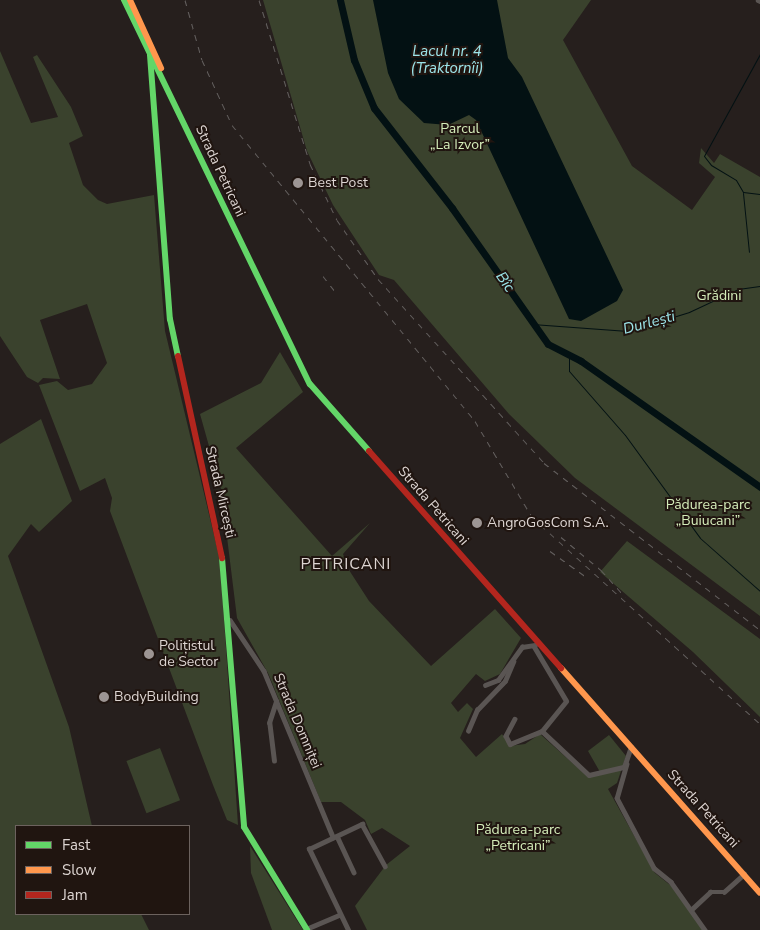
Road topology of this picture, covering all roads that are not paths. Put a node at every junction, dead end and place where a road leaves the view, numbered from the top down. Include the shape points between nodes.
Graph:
1 (124, 0) edge
2 (130, 0) edge
3 (150, 44) junction
4 (150, 55) junction
5 (167, 85) junction
6 (230, 620) junction
7 (536, 645) junction
8 (513, 662) junction
9 (485, 685) dead end
10 (276, 701) junction
11 (515, 719) dead end
12 (468, 731) dead end
13 (542, 731) junction
14 (631, 747) junction
15 (274, 761) dead end
16 (627, 764) junction
17 (335, 836) junction
18 (385, 866) dead end
19 (354, 872) dead end
20 (744, 874) junction
21 (760, 893) edge
22 (692, 909) junction
23 (340, 915) junction
24 (307, 929) edge
25 (348, 930) edge
26 (705, 930) edge

1 - 4 main road, Strada Petricani
2 - 3 main road, Strada Petricani
3 - 4 main road, Strada Mircești
3 - 5 main road, Strada Petricani
4 - 5 main road, Strada Petricani
4 - 6 main road, Strada Mircești via 171,328 217,529
5 - 7 main road, Strada Petricani via 298,368
6 - 10 street, Strada Domniței via 264,671
6 - 24 main road, Strada Mircești via 244,828
7 - 8 street via 522,647
7 - 13 street via 566,697
7 - 14 main road, Strada Petricani
8 - 9 street via 498,680
8 - 12 street via 505,681 477,710
10 - 15 street via 269,723
10 - 17 street, Strada Domniței
11 - 13 street via 506,736 510,744
13 - 16 street via 586,774
14 - 16 street
14 - 20 main road, Strada Petricani
16 - 22 street via 616,795 654,868
17 - 18 street via 364,825
17 - 19 street, Strada Domniței
17 - 23 street via 309,849
20 - 21 main road, Strada Petricani
20 - 22 street via 724,892 712,891
22 - 26 street
23 - 24 street
23 - 25 street

